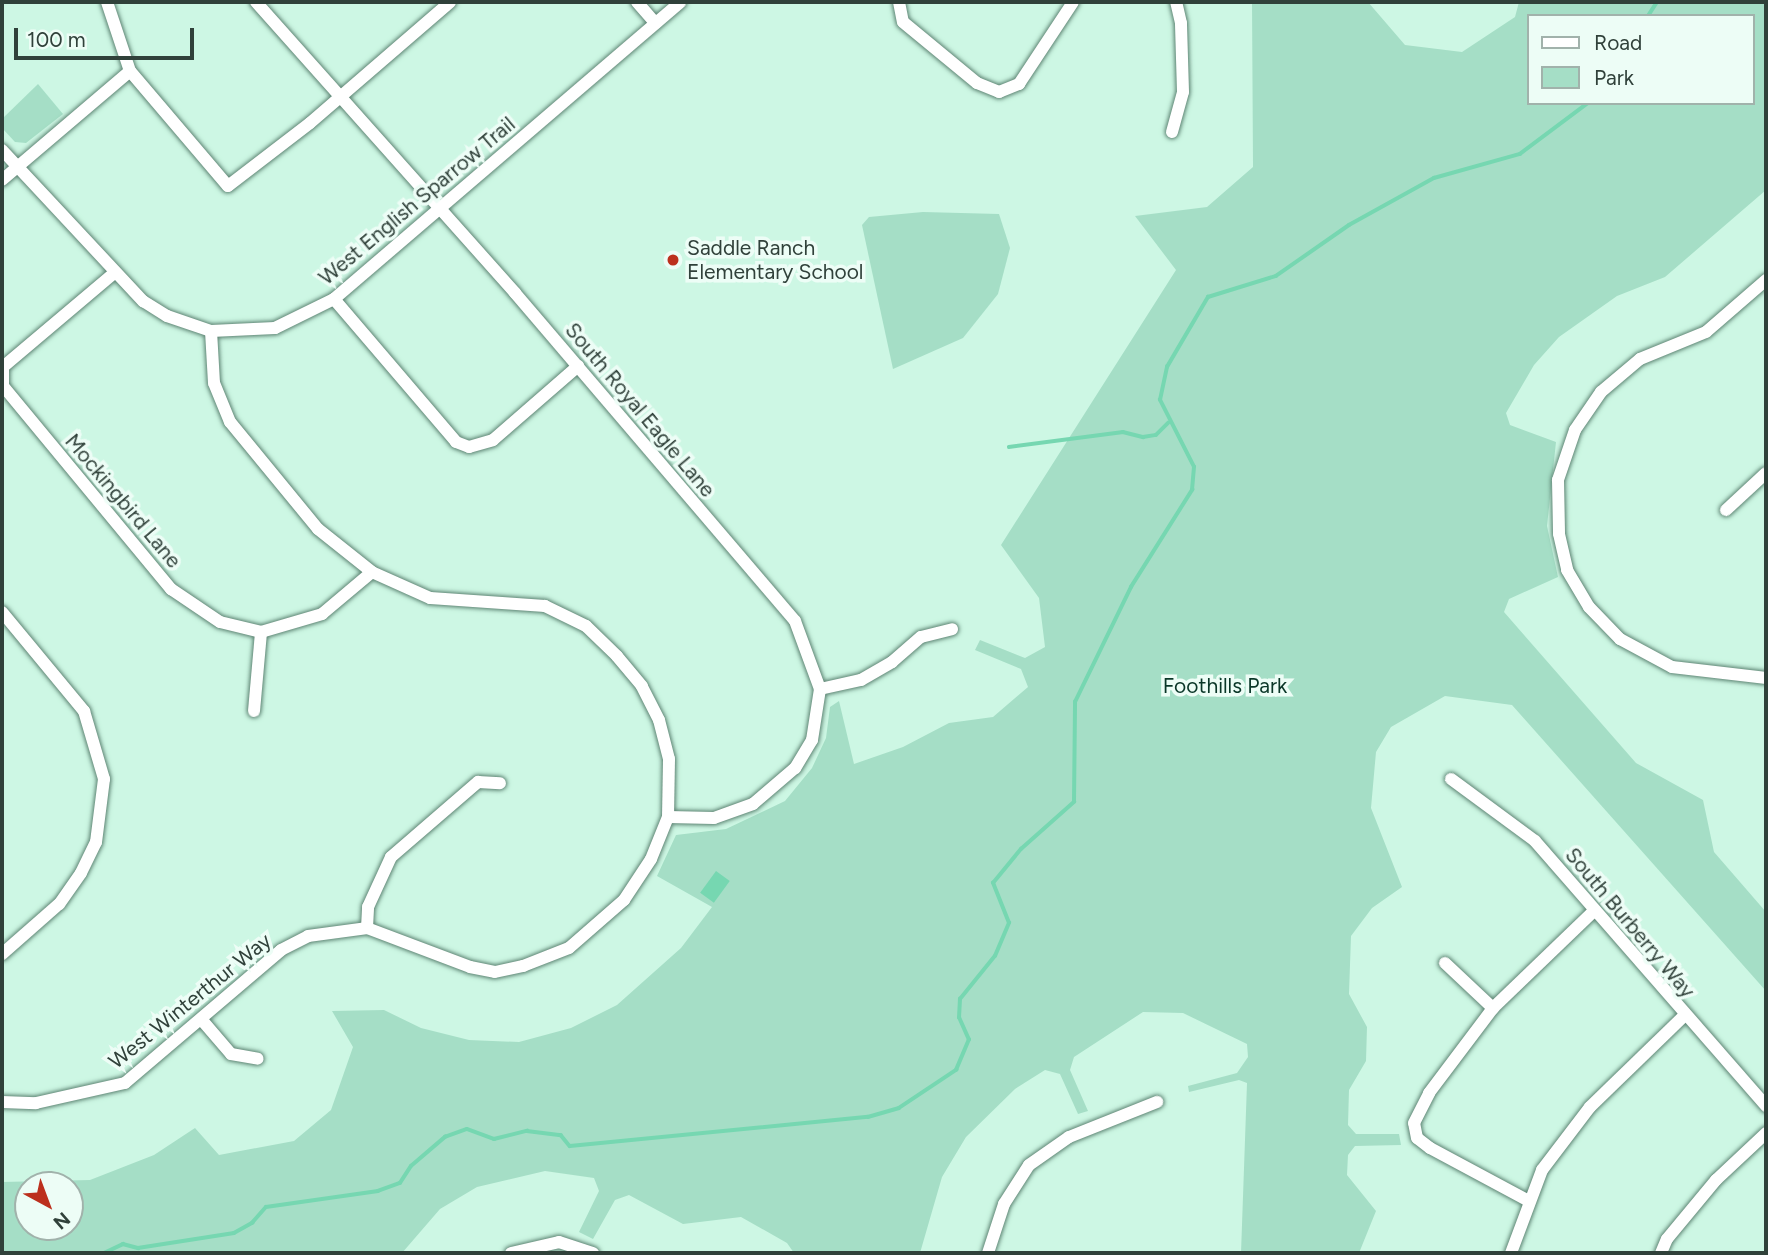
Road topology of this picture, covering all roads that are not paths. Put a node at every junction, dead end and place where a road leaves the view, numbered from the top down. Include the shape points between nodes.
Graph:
1 (107, 2) edge
2 (256, 2) edge
3 (450, 2) edge
4 (637, 2) edge
5 (680, 2) edge
6 (899, 2) edge
7 (1073, 2) edge
8 (1176, 2) edge
9 (655, 23) junction
10 (131, 71) junction
11 (340, 94) junction
12 (1172, 132) dead end
13 (2, 150) edge
14 (19, 166) junction
15 (2, 180) edge
16 (440, 208) junction
17 (113, 274) junction
18 (1766, 280) edge
19 (334, 299) junction
20 (211, 331) junction
21 (578, 366) junction
22 (1766, 473) edge
23 (1726, 510) dead end
24 (372, 572) junction
25 (2, 612) edge
26 (952, 629) dead end
27 (261, 632) junction
28 (1766, 678) edge
29 (820, 690) junction
30 (254, 711) dead end
31 (1451, 779) dead end
32 (500, 783) dead end
33 (668, 817) junction
34 (1595, 910) junction
35 (367, 928) junction
36 (2, 954) edge
37 (1445, 963) dead end
38 (1493, 1008) junction
39 (1684, 1016) junction
40 (201, 1019) junction
41 (258, 1059) dead end
42 (2, 1102) edge
43 (1157, 1102) dead end
44 (1766, 1106) edge
45 (1766, 1133) edge
46 (1527, 1200) junction
47 (511, 1253) edge
48 (593, 1253) edge
49 (988, 1253) edge
50 (1511, 1253) edge
51 (1661, 1253) edge

1 - 10 street
2 - 11 street, South Royal Eagle Lane
3 - 11 street
4 - 9 street
5 - 9 street, West English Sparrow Trail
6 - 7 street via 903,22 977,83 999,92 1019,84
8 - 12 street via 1183,92
9 - 16 street, West English Sparrow Trail
10 - 11 street via 228,186
10 - 14 street
11 - 16 street, South Royal Eagle Lane
13 - 14 street, West English Sparrow Trail
14 - 15 street
14 - 17 street, West English Sparrow Trail
16 - 19 street, West English Sparrow Trail
16 - 21 street, South Royal Eagle Lane
17 - 20 street, West English Sparrow Trail via 167,316
17 - 27 street, Mockingbird Lane via 2,367 3,386 171,589 220,622
18 - 28 street via 1706,332 1640,359 1601,391 1575,430 1558,480 1559,534 1567,570 1588,607 1620,639 1672,667
19 - 20 street, West English Sparrow Trail via 275,328
19 - 21 street via 456,442 469,447 494,440
20 - 24 street, West Winterthur Way via 215,383 230,422 318,529
21 - 29 street, South Royal Eagle Lane via 794,621
22 - 23 street
24 - 27 street via 322,614
24 - 33 street, West Winterthur Way via 430,598 545,606 586,626 642,687 659,720 669,759
25 - 36 street via 84,711 104,779 96,842 80,873 59,904
26 - 29 street via 921,636 892,662 861,680
27 - 30 street
29 - 33 street, South Royal Eagle Lane via 812,740 776,789 753,804 714,818
31 - 34 street, South Burberry Way via 1535,841
32 - 35 street via 478,782 391,858 368,907
33 - 35 street, West Winterthur Way via 651,859 624,900 569,948 523,966 495,972 470,967
34 - 38 street
34 - 39 street, South Burberry Way
35 - 40 street, West Winterthur Way via 308,936 281,950
37 - 38 street
38 - 46 street via 1429,1093 1414,1123 1417,1138 1430,1148
39 - 44 street, South Burberry Way
39 - 46 street via 1590,1107 1542,1170
40 - 41 street via 231,1054
40 - 42 street, West Winterthur Way via 125,1083 36,1103
43 - 49 street via 1069,1137 1029,1165 1004,1204
45 - 51 street via 1716,1180 1667,1239
46 - 50 street
47 - 48 street via 559,1242

